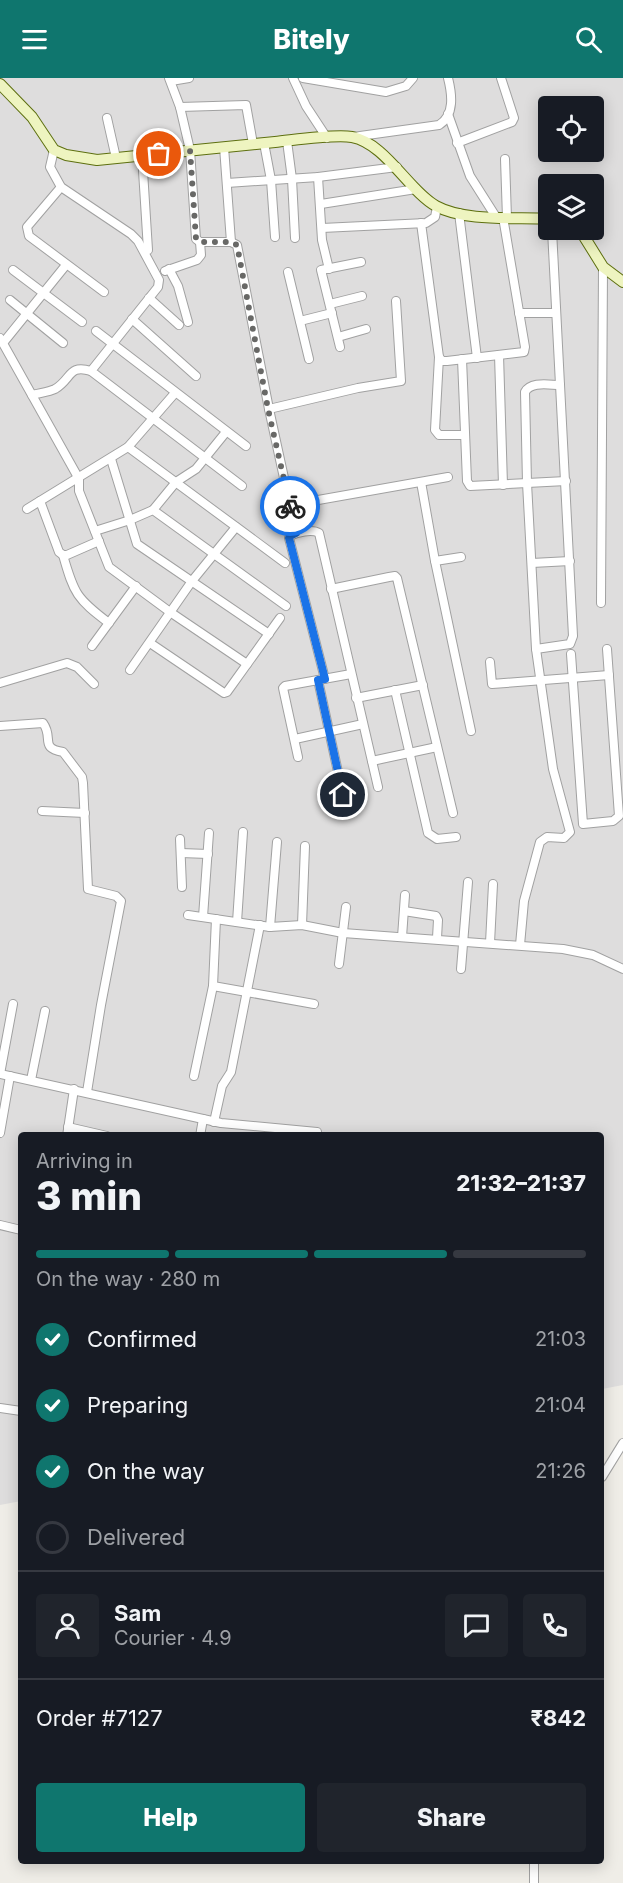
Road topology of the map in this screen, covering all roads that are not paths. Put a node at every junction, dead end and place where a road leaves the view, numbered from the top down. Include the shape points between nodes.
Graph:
1 (189, 78) edge
2 (293, 78) edge
3 (303, 78) edge
4 (413, 78) edge
5 (448, 78) edge
6 (501, 78) edge
7 (170, 80) edge
8 (0, 84) edge
9 (180, 107) junction
10 (448, 114) junction
11 (107, 118) dead end
12 (353, 137) junction
13 (327, 138) junction
14 (287, 141) junction
15 (457, 143) junction
16 (259, 144) junction
17 (225, 147) junction
18 (54, 150) junction
19 (190, 150) junction
20 (142, 155) junction
21 (116, 158) junction
22 (506, 159) dead end
23 (398, 167) junction
24 (318, 177) junction
25 (292, 179) junction
26 (271, 180) junction
27 (227, 183) junction
28 (62, 187) junction
29 (416, 189) junction
30 (321, 204) junction
31 (437, 207) junction
32 (459, 213) junction
33 (502, 217) junction
34 (538, 219) edge
35 (421, 223) junction
36 (322, 228) junction
37 (274, 237) dead end
38 (295, 238) dead end
39 (552, 240) edge
40 (586, 240) edge
41 (200, 242) junction
42 (231, 242) junction
43 (148, 250) dead end
44 (361, 262) dead end
45 (66, 265) junction
46 (603, 267) junction
47 (329, 269) junction
48 (13, 270) dead end
49 (288, 272) dead end
50 (623, 282) edge
51 (44, 292) junction
52 (104, 292) dead end
53 (362, 296) dead end
54 (149, 298) junction
55 (10, 300) dead end
56 (396, 301) dead end
57 (331, 308) junction
58 (519, 313) junction
59 (556, 313) junction
60 (26, 315) junction
61 (132, 319) junction
62 (300, 321) junction
63 (82, 322) dead end
64 (366, 329) dead end
65 (96, 331) dead end
66 (338, 337) junction
67 (1, 341) edge
68 (63, 343) dead end
69 (112, 344) junction
70 (340, 347) dead end
71 (500, 356) junction
72 (439, 357) junction
73 (309, 358) dead end
74 (477, 358) junction
75 (462, 360) junction
76 (91, 371) junction
77 (196, 376) dead end
78 (560, 385) junction
79 (175, 393) junction
80 (32, 395) junction
81 (268, 409) junction
82 (155, 419) junction
83 (226, 432) junction
84 (465, 435) junction
85 (246, 446) dead end
86 (128, 447) junction
87 (111, 459) junction
88 (205, 459) junction
89 (448, 477) dead end
90 (79, 479) junction
91 (566, 481) junction
92 (176, 482) junction
93 (421, 482) junction
94 (527, 483) junction
95 (503, 485) junction
96 (242, 486) dead end
97 (40, 501) junction
98 (290, 505) junction
99 (27, 509) dead end
100 (153, 510) junction
101 (129, 520) junction
102 (236, 527) junction
103 (95, 531) junction
104 (296, 533) junction
105 (99, 542) junction
106 (63, 555) junction
107 (213, 555) junction
108 (461, 557) dead end
109 (435, 561) junction
110 (570, 561) junction
111 (285, 563) dead end
112 (532, 563) junction
113 (192, 581) junction
114 (136, 586) junction
115 (331, 589) junction
116 (601, 603) dead end
117 (286, 606) dead end
118 (170, 612) junction
119 (280, 618) dead end
120 (109, 623) junction
121 (269, 634) junction
122 (150, 643) junction
123 (92, 646) dead end
124 (607, 649) dead end
125 (536, 650) junction
126 (571, 654) dead end
127 (490, 662) dead end
128 (247, 664) junction
129 (130, 670) dead end
130 (351, 674) junction
131 (609, 675) junction
132 (573, 678) junction
133 (321, 679) junction
134 (540, 680) junction
135 (0, 683) edge
136 (94, 684) dead end
137 (423, 685) junction
138 (395, 690) junction
139 (356, 698) junction
140 (363, 724) junction
141 (0, 726) edge
142 (471, 731) dead end
143 (329, 732) junction
144 (295, 739) junction
145 (437, 747) junction
146 (410, 753) junction
147 (298, 757) dead end
148 (372, 761) junction
149 (378, 787) dead end
150 (343, 795) dead end
151 (42, 812) dead end
152 (85, 813) junction
153 (453, 813) dead end
154 (243, 832) dead end
155 (209, 833) dead end
156 (456, 837) dead end
157 (180, 839) dead end
158 (277, 842) dead end
159 (305, 846) dead end
160 (181, 854) junction
161 (208, 854) junction
162 (468, 882) dead end
163 (494, 884) dead end
164 (182, 887) dead end
165 (405, 895) dead end
166 (346, 907) dead end
167 (404, 911) junction
168 (188, 915) dead end
169 (204, 917) junction
170 (216, 920) junction
171 (237, 922) junction
172 (260, 925) junction
173 (302, 925) junction
174 (270, 927) junction
175 (343, 933) junction
176 (402, 937) junction
177 (437, 938) junction
178 (464, 940) junction
179 (490, 942) junction
180 (520, 945) junction
181 (339, 964) dead end
182 (461, 969) dead end
183 (623, 969) edge
184 (213, 986) junction
185 (248, 992) junction
186 (13, 1004) dead end
187 (314, 1004) dead end
188 (45, 1011) dead end
189 (3, 1074) edge
190 (194, 1076) dead end
191 (31, 1080) junction
192 (74, 1089) junction
193 (87, 1092) junction
194 (202, 1119) junction
195 (214, 1122) junction
196 (67, 1131) edge
197 (200, 1132) edge
198 (317, 1132) dead end
199 (0, 1133) edge
200 (0, 1225) edge
201 (18, 1229) edge
202 (0, 1408) edge
203 (18, 1410) edge
204 (623, 1443) edge
205 (604, 1474) edge
206 (534, 1864) edge
207 (534, 1883) edge

1 - 7 street
2 - 13 street
3 - 4 street via 386,92 406,86
5 - 10 street via 452,92
6 - 15 street via 512,122
7 - 9 street
8 - 18 main road via 32,117
9 - 16 street via 246,105
9 - 19 street
10 - 12 street via 439,125
10 - 15 street
11 - 21 street
12 - 13 main road
12 - 23 main road
13 - 14 main road
14 - 16 main road
14 - 25 street
15 - 33 street via 470,176
16 - 17 main road
16 - 26 street
17 - 19 main road
17 - 27 street
18 - 21 main road via 97,160
18 - 28 street via 50,167
19 - 20 main road
19 - 41 street via 196,239
20 - 21 main road
20 - 43 street
22 - 33 street
23 - 24 street
23 - 29 main road
24 - 25 street
24 - 30 street
25 - 26 street
25 - 38 street
26 - 27 street
26 - 37 street
27 - 42 street
28 - 45 street via 27,227 27,232
28 - 54 street via 138,241 159,280
29 - 30 street
29 - 31 main road
30 - 36 street
31 - 32 main road
31 - 35 street via 433,220
32 - 33 main road
32 - 74 street
33 - 34 main road
33 - 58 street
35 - 36 street
35 - 72 street
36 - 47 street
39 - 59 street
40 - 46 main road
41 - 42 street
41 - 54 street via 201,255 197,260 167,270 178,286 183,324
42 - 81 street via 237,245
44 - 47 street
45 - 51 street
45 - 52 street
46 - 50 main road
46 - 116 street
47 - 57 street via 321,270
48 - 51 street
49 - 62 street
51 - 60 street
51 - 63 street
53 - 57 street
54 - 61 street
55 - 60 street
56 - 81 street via 401,381
57 - 62 street
57 - 66 street
58 - 59 street
58 - 71 street via 524,352
59 - 78 street
60 - 67 street
60 - 68 street
61 - 69 street
61 - 77 street
62 - 73 street
64 - 66 street
65 - 69 street
66 - 70 street
67 - 80 street
69 - 76 street
69 - 79 street
71 - 74 street
71 - 95 street
72 - 75 street
72 - 84 street via 435,430 444,436
74 - 75 street
75 - 84 street
76 - 80 street via 75,369 60,386
76 - 82 street
78 - 91 street
78 - 94 street via 531,386 525,392
79 - 82 street
79 - 83 street
80 - 90 street
81 - 98 street
82 - 86 street
82 - 88 street
83 - 85 street
83 - 88 street
84 - 95 street via 470,486
86 - 87 street
86 - 92 street
87 - 90 street
87 - 101 street
88 - 92 street via 191,474
88 - 96 street
89 - 93 street
90 - 97 street
90 - 103 street via 79,490
91 - 94 street
91 - 110 street
92 - 100 street
92 - 102 street
93 - 98 street
93 - 109 street
94 - 95 street
94 - 112 street
97 - 99 street
97 - 106 street
98 - 104 street
100 - 101 street
100 - 107 street
101 - 103 street
101 - 113 street via 137,544
102 - 107 street
102 - 111 street
103 - 105 street
104 - 115 street via 319,533
104 - 133 street via 289,538
105 - 106 street
105 - 114 street via 107,564
106 - 120 street via 77,595
107 - 113 street
107 - 117 street
108 - 109 street
109 - 142 street
110 - 112 street
110 - 125 street via 573,641
112 - 125 street
113 - 118 street
113 - 121 street
114 - 118 street
114 - 120 street
115 - 130 street
115 - 137 street via 397,578
118 - 122 street
118 - 128 street
119 - 121 street
120 - 123 street
121 - 128 street
122 - 128 street via 224,693
122 - 129 street
124 - 131 street
125 - 134 street
126 - 132 street
127 - 134 street via 492,684
130 - 133 street
130 - 139 street
131 - 132 street
131 - 132 street via 619,816 613,821 585,825
132 - 134 street
133 - 143 street
133 - 144 street via 283,688
134 - 180 street via 553,769 570,832 564,838 547,837 540,842 524,900
135 - 136 street via 67,663
137 - 138 street
137 - 145 street
138 - 139 street
138 - 146 street
139 - 140 street
140 - 143 street
140 - 148 street
141 - 152 street via 43,723 49,747 63,752 82,777
143 - 144 street
143 - 150 street
144 - 147 street
145 - 146 street
145 - 153 street
146 - 148 street
146 - 156 street via 428,833 437,839
148 - 149 street
151 - 152 street
152 - 193 street via 88,890 116,896 121,901
154 - 171 street
155 - 161 street
157 - 160 street
158 - 174 street
159 - 173 street
160 - 161 street
160 - 164 street
161 - 169 street
162 - 178 street
163 - 179 street
165 - 167 street
166 - 175 street
167 - 176 street
167 - 177 street via 436,916
168 - 169 street
169 - 170 street
170 - 171 street
170 - 184 street
171 - 172 street
172 - 174 street
172 - 185 street
173 - 174 street
173 - 175 street
175 - 176 street
175 - 181 street
176 - 177 street
177 - 178 street
178 - 179 street
178 - 182 street
179 - 180 street
180 - 183 street via 593,954
184 - 185 street
184 - 190 street
185 - 187 street
185 - 195 street via 231,1072 222,1086
186 - 189 street
188 - 191 street
189 - 191 street
189 - 199 street
191 - 192 street
192 - 193 street
192 - 196 street
193 - 194 street
194 - 195 street
194 - 197 street
195 - 198 street
200 - 201 street
202 - 203 street
204 - 205 street
206 - 207 street

